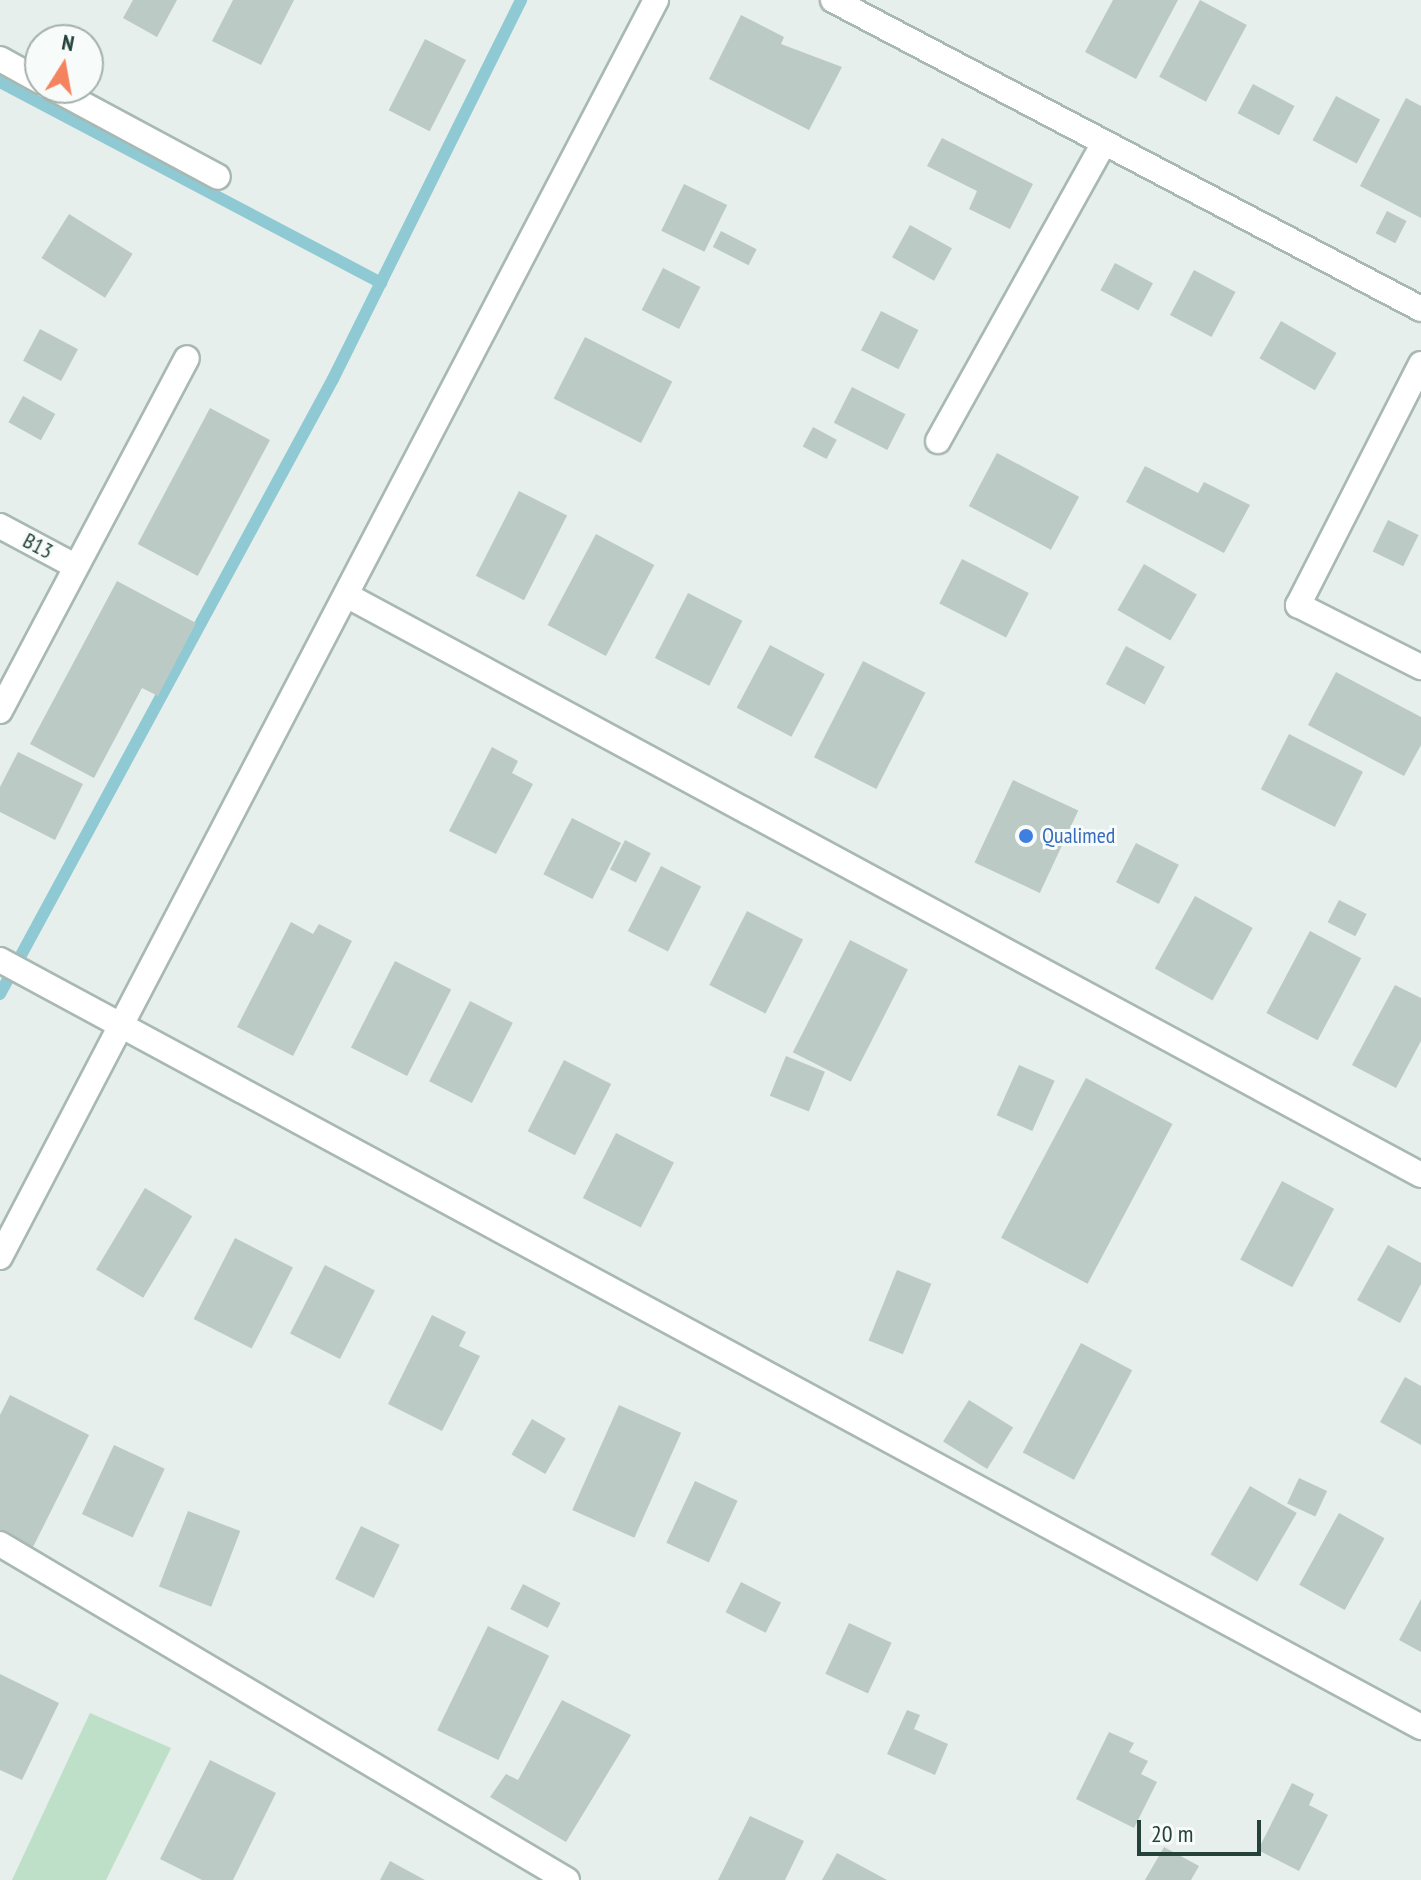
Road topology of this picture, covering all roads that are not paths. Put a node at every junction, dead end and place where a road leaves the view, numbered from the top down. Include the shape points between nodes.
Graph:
1 (656, 0) edge
2 (833, 0) edge
3 (0, 59) edge
4 (24, 72) edge
5 (83, 104) edge
6 (1104, 143) junction
7 (218, 177) dead end
8 (1421, 309) edge
9 (187, 358) dead end
10 (1421, 364) edge
11 (938, 441) dead end
12 (0, 526) edge
13 (75, 566) junction
14 (348, 596) junction
15 (1421, 667) edge
16 (0, 711) edge
17 (0, 960) edge
18 (121, 1029) junction
19 (1421, 1175) edge
20 (0, 1257) edge
21 (0, 1544) edge
22 (1421, 1727) edge
23 (567, 1880) edge

1 - 14 street
2 - 6 street
3 - 4 street
5 - 7 street
6 - 8 street
6 - 11 street
9 - 13 street
10 - 15 street via 1298,605
12 - 13 street, B13
13 - 16 street
14 - 18 street
14 - 19 street
17 - 18 street
18 - 20 street
18 - 22 street
21 - 23 street

